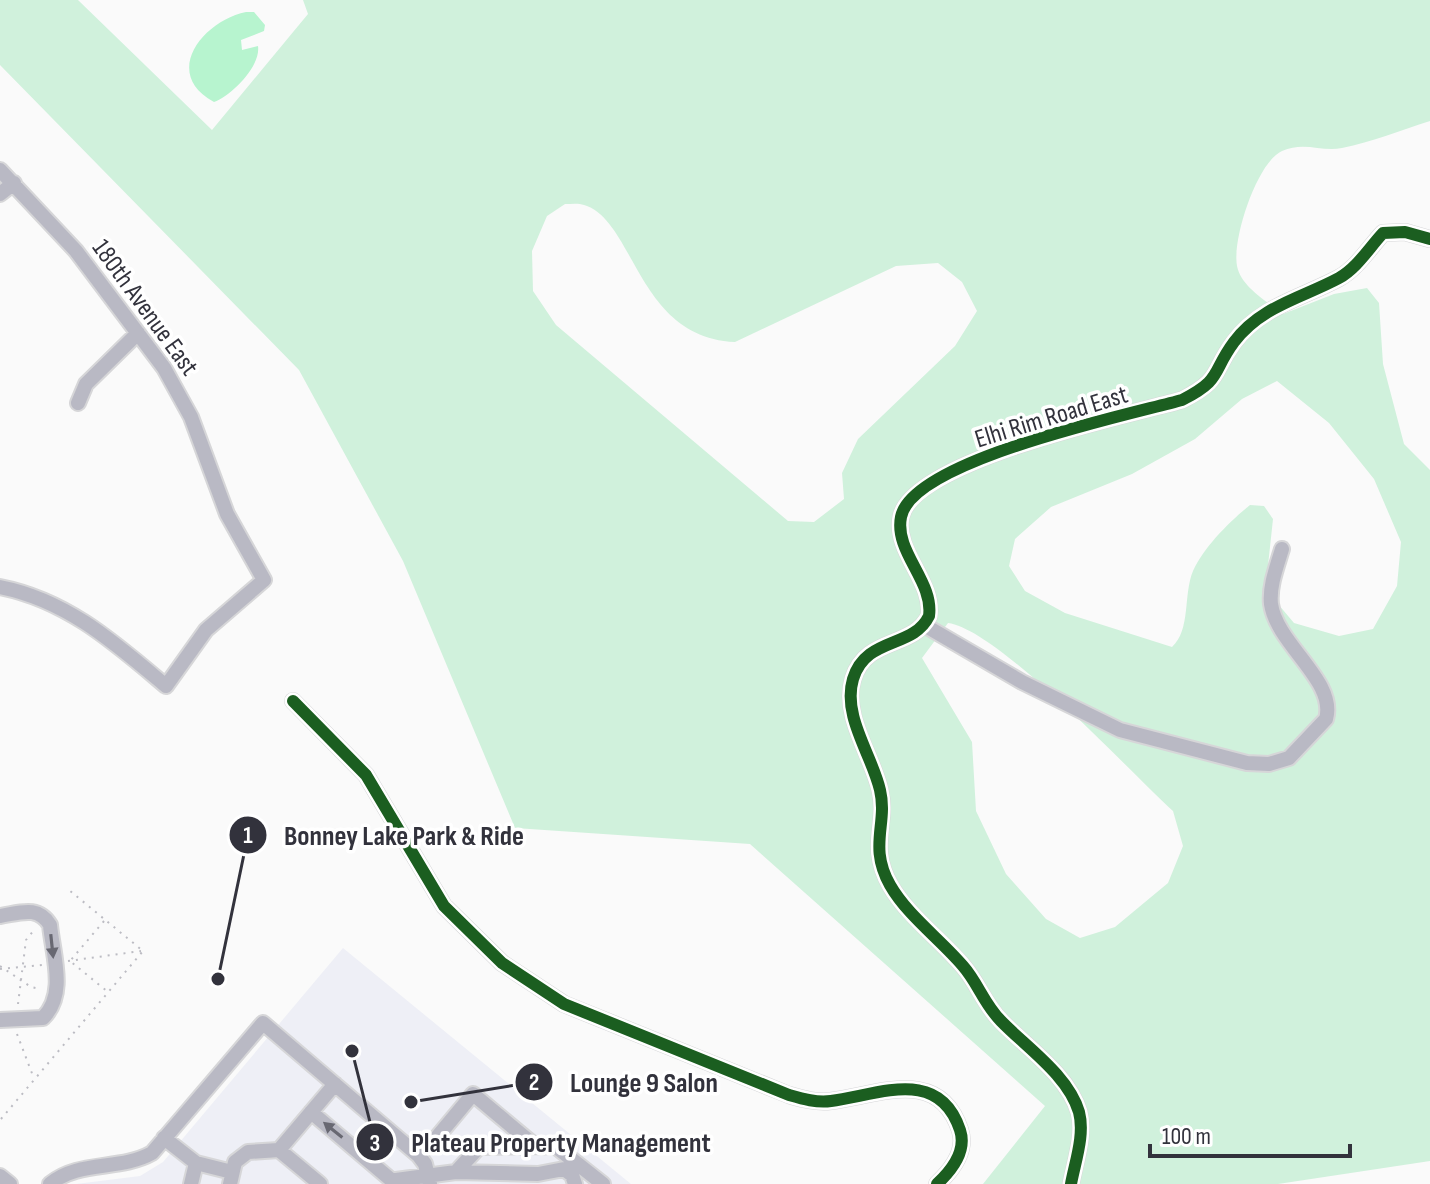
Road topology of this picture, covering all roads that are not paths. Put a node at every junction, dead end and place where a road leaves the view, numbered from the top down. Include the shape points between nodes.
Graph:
1 (0, 170) edge
2 (14, 183) junction
3 (0, 194) edge
4 (1430, 239) edge
5 (138, 333) junction
6 (78, 403) dead end
7 (1282, 549) dead end
8 (0, 587) edge
9 (924, 625) junction
10 (293, 701) dead end
11 (0, 916) edge
12 (0, 1020) edge
13 (335, 1084) junction
14 (311, 1112) junction
15 (164, 1138) junction
16 (433, 1142) dead end
17 (534, 1145) junction
18 (279, 1150) junction
19 (196, 1163) junction
20 (456, 1172) junction
21 (0, 1176) edge
22 (231, 1178) edge
23 (429, 1179) edge
24 (396, 1182) edge
25 (10, 1184) edge
26 (50, 1184) edge
27 (191, 1184) edge
28 (320, 1184) edge
29 (575, 1184) edge
30 (603, 1184) edge
31 (937, 1184) edge
32 (1071, 1184) edge

1 - 2 street, 180th Avenue East
2 - 3 street
2 - 5 street, 180th Avenue East via 76,251
4 - 9 street, Elhi Rim Road East via 1383,233 1341,277 1266,312 1234,342 1213,380 1182,400 1022,445 927,484 905,506 900,524 930,606
5 - 6 street via 86,384
5 - 8 street, 180th Avenue East via 179,393 227,514 264,580 206,630 166,686 78,617
7 - 9 street via 1271,602 1276,623 1328,696 1329,711 1289,758 1269,764 1120,730
9 - 32 street via 875,650 856,672 850,691 880,792 877,847 883,870 902,901 966,968 989,1007 1073,1097 1081,1132
10 - 31 street via 366,775 444,906 502,963 564,1004 789,1095 821,1102 899,1087 931,1095 952,1113 962,1138 957,1158
11 -> 12 street via 34,910 45,917 58,994 43,1018
13 - 14 street
13 - 15 street via 263,1023
13 - 23 street via 419,1156
14 - 18 street
24 -> 14 street
15 - 19 street
15 - 26 street via 142,1159 75,1170
16 - 17 street via 473,1094
17 - 20 street via 479,1147
17 - 30 street via 564,1150
18 - 22 street via 248,1152 235,1162
18 - 28 street
19 - 22 street
19 - 27 street
20 - 23 street
20 - 29 street via 538,1174 564,1169
21 - 25 street
23 - 24 street

